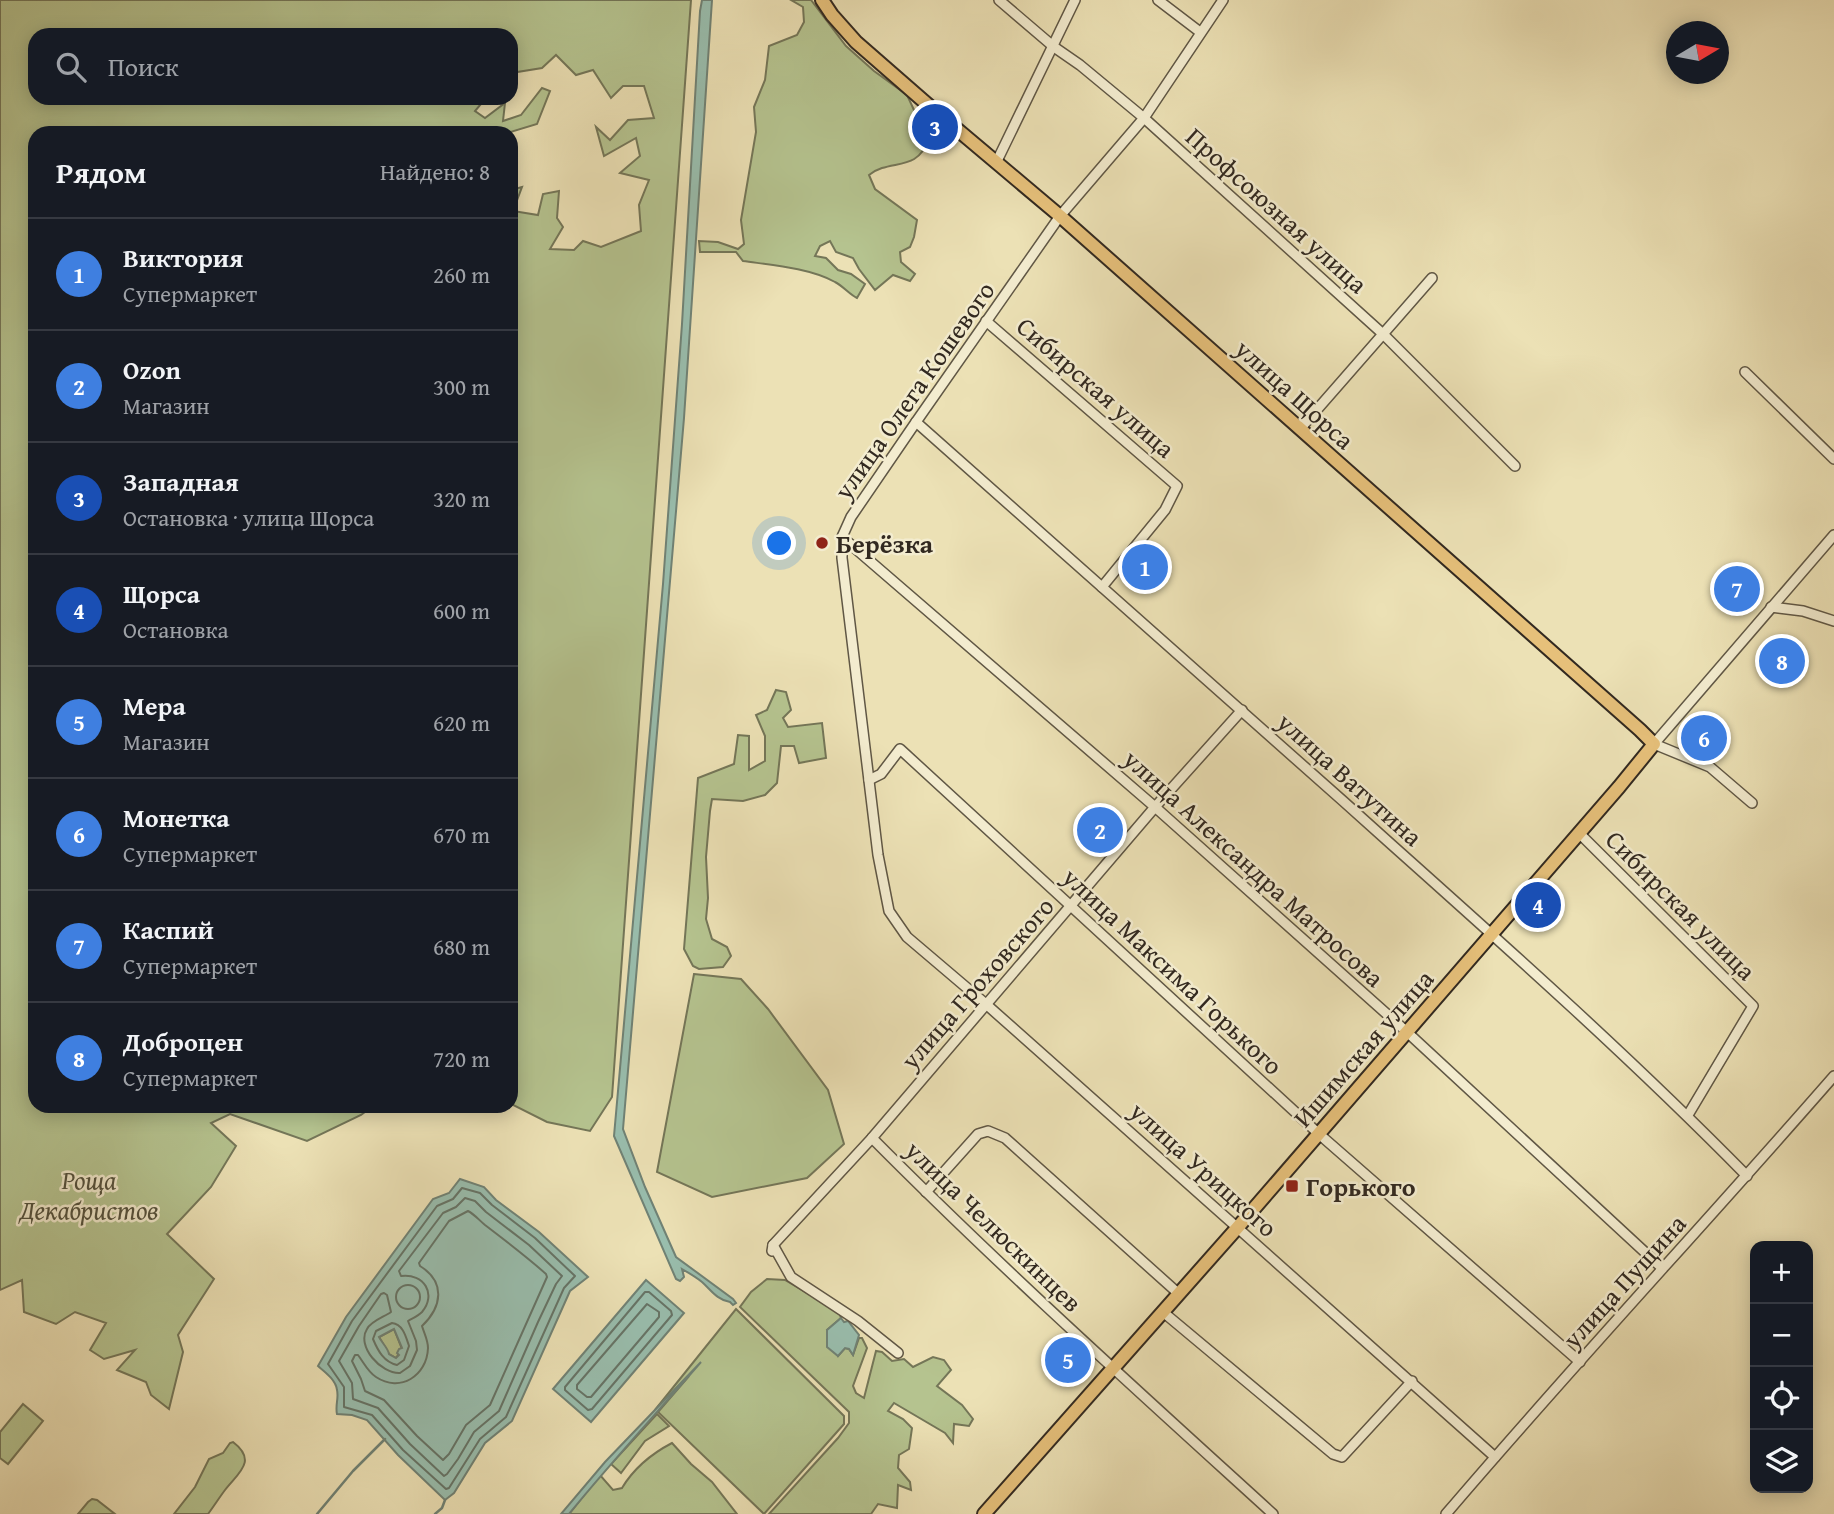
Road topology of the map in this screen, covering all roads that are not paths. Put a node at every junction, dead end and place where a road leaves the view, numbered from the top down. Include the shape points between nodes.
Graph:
1 (822, 0) edge
2 (999, 0) edge
3 (1075, 0) edge
4 (1158, 0) edge
5 (1223, 0) edge
6 (1200, 32) junction
7 (1054, 47) junction
8 (1144, 118) junction
9 (996, 163) junction
10 (1060, 216) junction
11 (1432, 278) dead end
12 (986, 321) junction
13 (1383, 334) junction
14 (1745, 372) dead end
15 (916, 422) junction
16 (1300, 429) junction
17 (1834, 459) edge
18 (1515, 466) dead end
19 (1834, 535) edge
20 (842, 537) junction
21 (1102, 587) junction
22 (1771, 607) junction
23 (1834, 621) edge
24 (1242, 710) junction
25 (1654, 744) junction
26 (869, 780) junction
27 (1752, 803) dead end
28 (1155, 807) junction
29 (1579, 833) junction
30 (1071, 906) junction
31 (888, 911) joint
32 (1491, 934) junction
33 (987, 1005) junction
34 (1407, 1032) junction
35 (1834, 1076) edge
36 (1688, 1115) junction
37 (1318, 1134) junction
38 (872, 1138) junction
39 (1747, 1176) junction
40 (926, 1192) junction
41 (1238, 1227) junction
42 (1661, 1268) junction
43 (1179, 1293) junction
44 (1163, 1312) junction
45 (898, 1353) dead end
46 (1580, 1362) junction
47 (1113, 1367) junction
48 (1412, 1381) junction
49 (1495, 1457) junction
50 (984, 1514) edge
51 (1273, 1514) edge
52 (1446, 1514) edge

1 - 9 main road, улица Щорса via 856,42
2 - 7 street, Профсоюзная улица
3 - 7 street
4 - 6 street
5 - 6 street, улица Олега Кошевого
6 - 8 street, улица Олега Кошевого
7 - 8 street, Профсоюзная улица
7 - 9 street
8 - 10 street, улица Олега Кошевого
8 - 13 street, Профсоюзная улица
9 - 10 main road, улица Щорса
10 - 12 street, улица Олега Кошевого
10 - 16 main road, улица Щорса
11 - 13 street
12 - 15 street, улица Олега Кошевого
12 - 21 street, Сибирская улица via 1177,486 1165,510
13 - 16 street
13 - 18 street, Профсоюзная улица
14 - 17 street
15 - 20 street, улица Олега Кошевого
15 - 21 street, улица Ватутина
16 - 25 main road, улица Щорса
19 - 22 street, Ишимская улица
20 - 26 street, улица Олега Кошевого
20 - 28 street, улица Александра Матросова
21 - 24 street, улица Ватутина
22 - 23 street
22 - 25 street, Ишимская улица
24 - 28 street, улица Гроховского
24 - 32 street, улица Ватутина
25 - 27 street, улица Щорса via 1710,767
25 - 29 main road, Ишимская улица
26 - 30 street, улица Максима Горького via 881,774 900,749
26 - 31 street, улица Олега Кошевого
28 - 30 street, улица Гроховского
28 - 34 street, улица Александра Матросова
29 - 32 main road, Ишимская улица
29 - 36 street, Сибирская улица via 1753,1006
30 - 33 street, улица Гроховского
30 - 37 street, улица Максима Горького
31 - 33 street, улица Урицкого via 907,937
32 - 34 main road, Ишимская улица
32 - 36 street, улица Ватутина
33 - 38 street, улица Гроховского
33 - 41 street, улица Урицкого
34 - 37 main road, Ишимская улица
34 - 42 street, улица Александра Матросова
35 - 39 street, улица Пущина
36 - 39 street, улица Ватутина
37 - 41 main road, Ишимская улица
37 - 46 street, улица Максима Горького
38 - 40 street, улица Челюскинцев
38 - 45 street, улица Гроховского via 773,1248 791,1277
39 - 42 street, улица Пущина
40 - 43 street via 978,1134 988,1131 1004,1138
40 - 47 street, улица Челюскинцев
41 - 43 main road, Ишимская улица
41 - 48 street, улица Урицкого
42 - 46 street, улица Пущина
43 - 44 main road, Ишимская улица
44 - 47 main road, Ишимская улица
44 - 48 street via 1342,1457
46 - 49 street, улица Пущина
47 - 50 main road, Ишимская улица
47 - 51 street, улица Челюскинцев
48 - 49 street, улица Урицкого
49 - 52 street, улица Пущина

